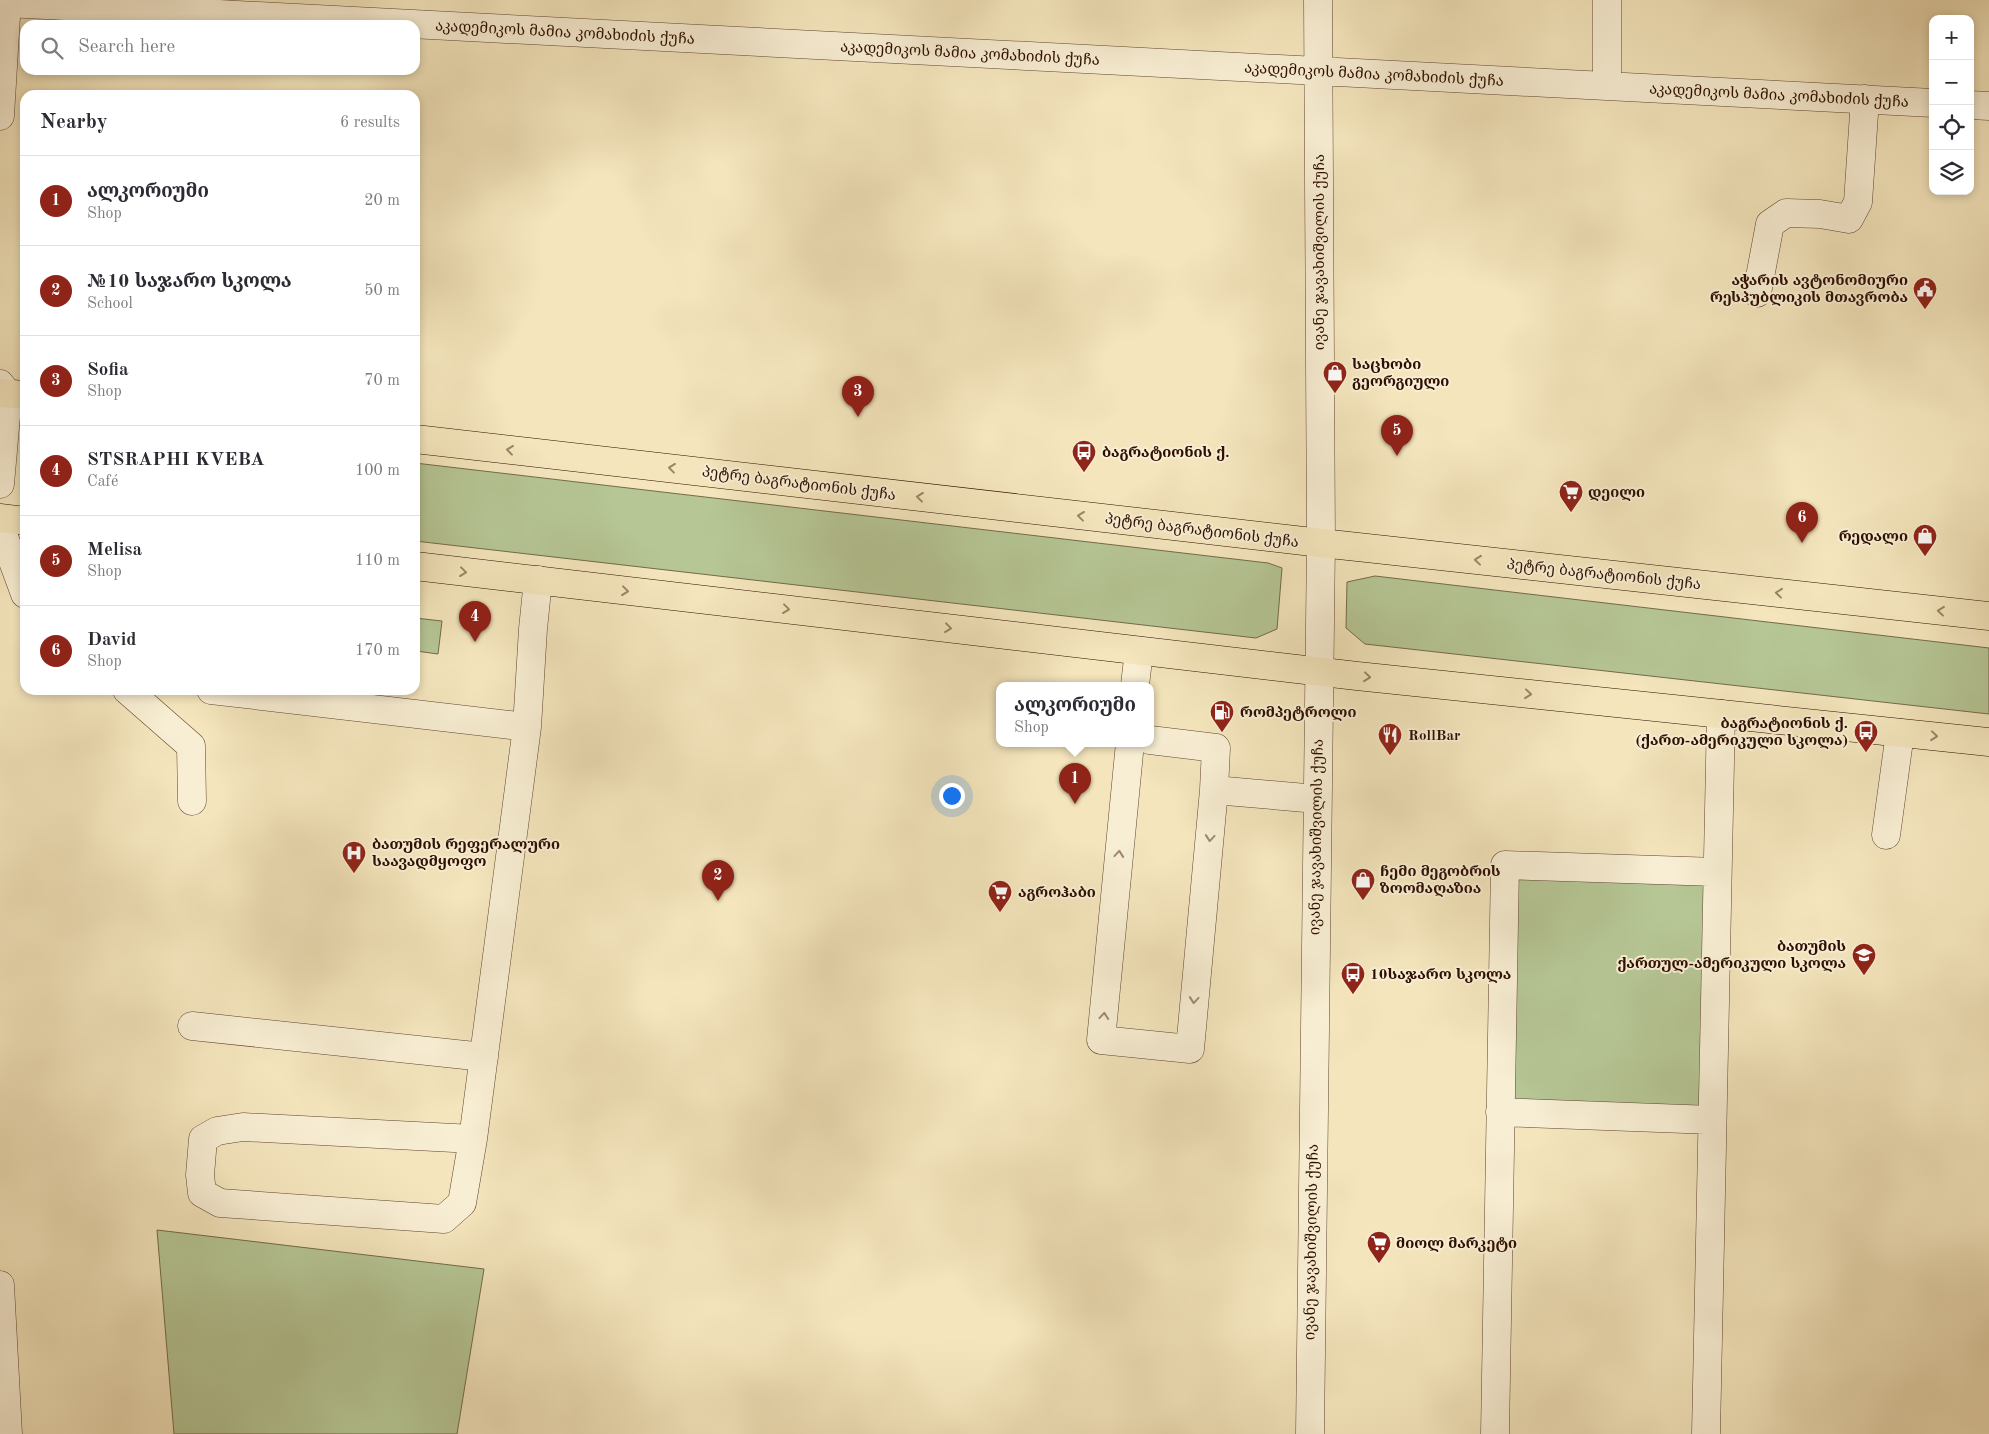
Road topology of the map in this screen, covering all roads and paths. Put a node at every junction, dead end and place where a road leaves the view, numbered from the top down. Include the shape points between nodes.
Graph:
1 (1318, 0) edge
2 (1607, 0) edge
3 (7, 2) edge
4 (349, 20) edge
5 (420, 24) edge
6 (1318, 71) junction
7 (1607, 86) junction
8 (1865, 99) junction
9 (1929, 103) edge
10 (1974, 105) edge
11 (1989, 106) edge
12 (0, 116) edge
13 (1757, 293) dead end
14 (8, 391) edge
15 (420, 440) edge
16 (0, 484) edge
17 (0, 518) edge
18 (20, 520) edge
19 (0, 526) edge
20 (1321, 544) junction
21 (420, 567) edge
22 (20, 580) edge
23 (538, 580) junction
24 (1989, 616) edge
25 (1139, 651) junction
26 (1318, 671) junction
27 (1135, 682) edge
28 (132, 695) edge
29 (253, 695) edge
30 (1721, 714) junction
31 (527, 728) junction
32 (1900, 733) junction
33 (1154, 740) edge
34 (1989, 742) edge
35 (1130, 747) edge
36 (1214, 790) junction
37 (1316, 799) junction
38 (192, 802) dead end
39 (1886, 835) dead end
40 (1718, 872) junction
41 (192, 1026) dead end
42 (484, 1057) junction
43 (1500, 1112) junction
44 (1712, 1120) junction
45 (473, 1139) junction
46 (0, 1285) edge
47 (8, 1434) edge
48 (1310, 1434) edge
49 (1495, 1434) edge
50 (1706, 1434) edge

1 - 6 street, ივანე ჯავახიშვილის ქუჩა
2 - 7 street
3 - 4 street, აკადემიკოს მამია კომახიძის ქუჩა
3 - 12 street
5 - 6 street, აკადემიკოს მამია კომახიძის ქუჩა
6 - 7 street, აკადემიკოს მამია კომახიძის ქუჩა
6 - 20 street, ივანე ჯავახიშვილის ქუჩა
7 - 8 street, აკადემიკოს მამია კომახიძის ქუჩა
8 - 9 street, აკადემიკოს მამია კომახიძის ქუჩა
8 - 13 street via 1858,202 1850,219 1786,212 1770,224
10 - 11 street
14 - 16 street
20 -> 15 main road, პეტრე ბაგრატიონის ქუჩა
17 - 18 main road
19 - 22 street
24 -> 20 main road, პეტრე ბაგრატიონის ქუჩა
20 - 26 street, ივანე ჯავახიშვილის ქუჩა
21 -> 23 main road
23 -> 25 main road
23 - 31 street
25 - 26 main road
25 - 27 street
26 -> 30 main road
26 - 37 street, ივანე ჯავახიშვილის ქუჩა
28 - 38 street via 191,746
29 - 31 street
30 - 32 main road
30 - 40 street
31 - 42 street
32 -> 34 main road
32 - 39 street
33 - 36 street via 1216,748
36 -> 35 street via 1190,1049 1101,1040
36 - 37 street
37 - 48 street, ივანე ჯავახიშვილის ქუჩა
40 - 43 street via 1505,865
40 - 44 street
41 - 42 street
42 - 45 street
43 - 44 street
43 - 49 street
44 - 50 street
45 - 45 street via 462,1203 444,1219 220,1203 202,1193 203,1139 217,1131 243,1127
46 - 47 street

